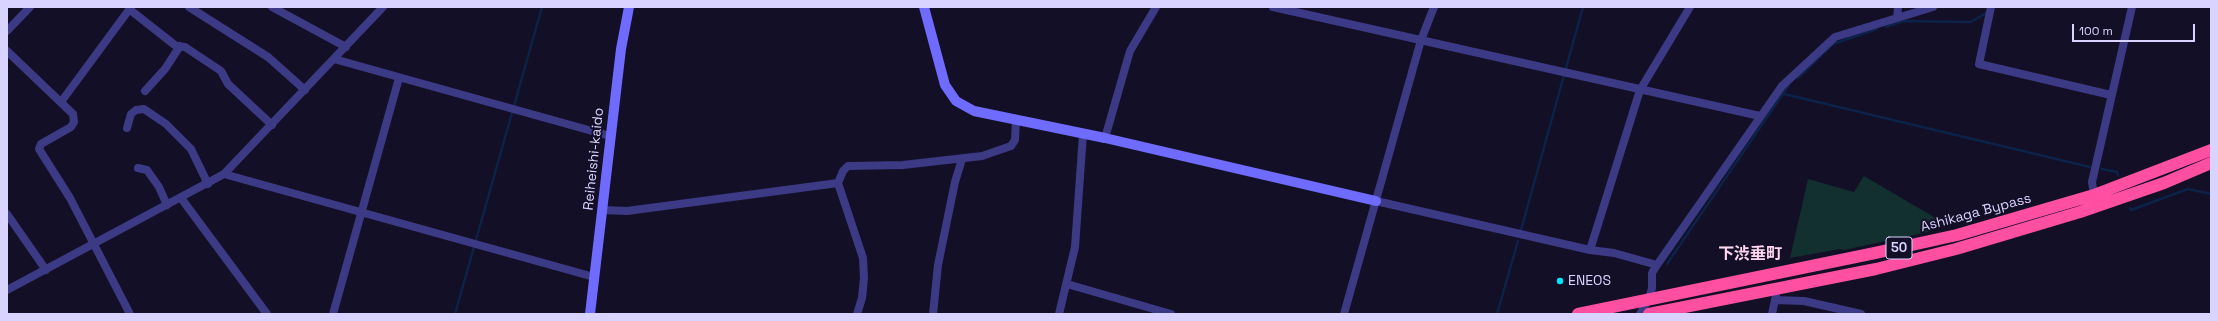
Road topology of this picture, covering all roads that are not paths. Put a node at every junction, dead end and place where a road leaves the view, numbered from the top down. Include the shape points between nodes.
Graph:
1 (30, 7) edge
2 (189, 7) edge
3 (272, 7) edge
4 (383, 7) edge
5 (629, 7) edge
6 (924, 7) edge
7 (1156, 7) edge
8 (1273, 7) edge
9 (1434, 7) edge
10 (1690, 7) edge
11 (1898, 7) edge
12 (1933, 7) edge
13 (1991, 7) edge
14 (2132, 7) edge
15 (130, 8) edge
16 (1897, 18) junction
17 (7, 30) edge
18 (1421, 40) junction
19 (180, 46) junction
20 (346, 47) junction
21 (7, 51) edge
22 (334, 59) junction
23 (399, 78) junction
24 (305, 90) junction
25 (1640, 90) junction
26 (145, 91) dead end
27 (2111, 95) junction
28 (61, 102) junction
29 (1760, 116) junction
30 (1016, 120) junction
31 (272, 124) junction
32 (127, 128) dead end
33 (1083, 134) junction
34 (610, 136) junction
35 (1104, 138) junction
36 (2211, 150) edge
37 (962, 159) junction
38 (2211, 163) edge
39 (138, 168) dead end
40 (224, 174) junction
41 (838, 182) junction
42 (208, 184) junction
43 (2094, 195) junction
44 (181, 198) junction
45 (1376, 201) junction
46 (167, 206) junction
47 (602, 210) junction
48 (361, 213) junction
49 (7, 214) edge
50 (94, 244) junction
51 (1590, 250) junction
52 (1657, 266) junction
53 (46, 270) junction
54 (594, 277) junction
55 (1067, 284) junction
56 (7, 290) edge
57 (1775, 295) junction
58 (1649, 299) junction
59 (130, 314) edge
60 (267, 314) edge
61 (333, 314) edge
62 (590, 314) edge
63 (857, 314) edge
64 (933, 314) edge
65 (1059, 314) edge
66 (1171, 314) edge
67 (1344, 314) edge
68 (1578, 314) edge
69 (1640, 314) edge
70 (1649, 314) edge
71 (1772, 314) edge
72 (1861, 314) edge

1 - 17 street
2 - 24 street via 268,57
3 - 20 street
4 - 20 street
5 - 34 street, Reiheishi-kaido
6 - 30 street via 940,68 950,94 956,101 974,111
7 - 35 street via 1130,51
8 - 18 street
9 - 18 street
10 - 25 street
11 - 16 street
12 - 16 street
13 - 27 street via 1979,64
14 - 27 street
15 - 19 street via 176,46
15 - 28 street
16 - 29 street via 1835,37 1782,86
18 - 25 street
18 - 45 street
19 - 26 street via 165,69
19 - 31 street via 221,71 228,84
20 - 22 street
21 - 28 street
22 - 23 street
22 - 24 street
23 - 34 street
23 - 48 street
24 - 31 street
25 - 29 street
25 - 51 street
27 - 43 street via 2092,182
28 - 50 street via 73,114 73,124 40,144 39,149 70,198
29 - 52 street
30 - 33 street
30 - 37 street via 1015,140 1011,146 982,156
31 - 40 street
32 - 42 street via 136,110 144,109 150,112 191,149
33 - 35 street
33 - 55 street via 1075,247
34 - 47 street, Reiheishi-kaido
35 - 45 street
36 - 43 highway, Ashikaga Bypass / 50
37 - 41 street via 902,165 848,166 843,170
37 - 64 street via 938,265
38 - 57 highway, Ashikaga Bypass / 50 via 2164,183 2080,212 1956,249
39 - 46 street via 147,170 159,187
40 - 42 street
40 - 48 street
41 - 47 street via 627,211
41 - 63 street via 863,258 862,298
42 - 44 street
43 - 58 highway, Ashikaga Bypass / 50 via 1957,235
44 - 46 street
44 - 60 street
45 - 51 street
45 - 67 street
46 - 50 street
47 - 54 street, Reiheishi-kaido
48 - 54 street
48 - 61 street
49 - 53 street
50 - 53 street
50 - 59 street
51 - 52 street via 1614,253
52 - 58 street via 1652,273
53 - 56 street
54 - 62 street, Reiheishi-kaido
55 - 65 street
55 - 66 street
57 - 70 highway, Ashikaga Bypass / 50
57 - 71 street
57 - 72 street
58 - 68 highway, Ashikaga Bypass / 50
58 - 69 street

